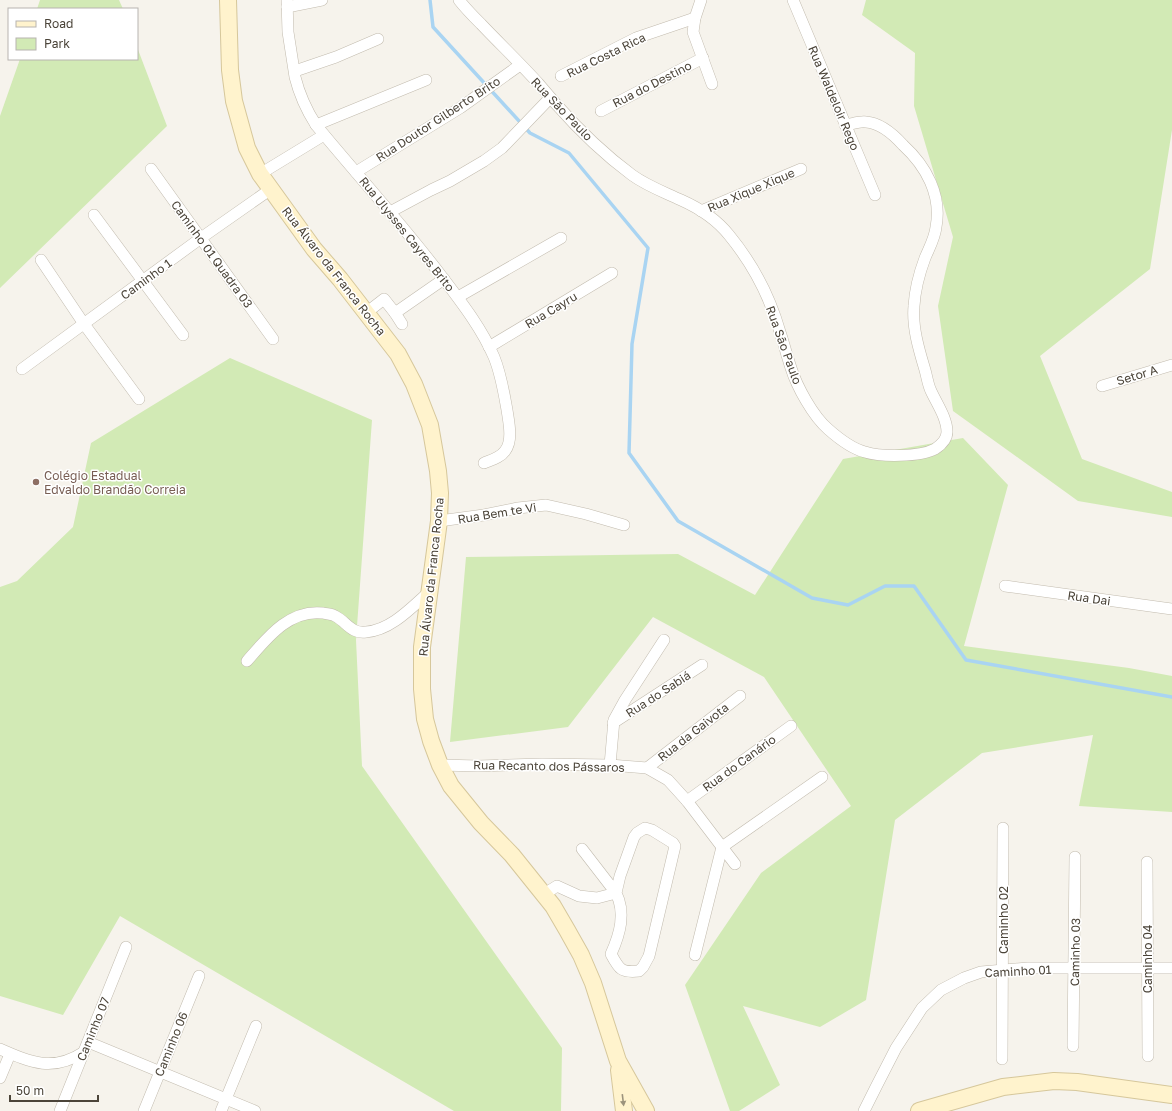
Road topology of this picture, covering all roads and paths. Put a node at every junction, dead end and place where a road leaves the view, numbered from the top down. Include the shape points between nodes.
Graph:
1 (228, 0) edge
2 (322, 0) edge
3 (459, 0) edge
4 (701, 0) edge
5 (793, 0) edge
6 (287, 4) edge
7 (695, 18) junction
8 (378, 39) dead end
9 (703, 58) junction
10 (520, 65) junction
11 (294, 71) junction
12 (561, 76) dead end
13 (426, 80) dead end
14 (712, 84) dead end
15 (550, 98) junction
16 (601, 111) dead end
17 (316, 125) junction
18 (845, 125) junction
19 (324, 135) junction
20 (151, 169) dead end
21 (801, 169) dead end
22 (356, 172) junction
23 (260, 174) junction
24 (271, 189) junction
25 (875, 195) dead end
26 (701, 211) junction
27 (390, 212) junction
28 (94, 215) dead end
29 (201, 238) junction
30 (561, 238) dead end
31 (41, 260) dead end
32 (612, 273) dead end
33 (444, 279) junction
34 (144, 280) junction
35 (458, 297) junction
36 (366, 313) junction
37 (395, 313) junction
38 (84, 324) junction
39 (402, 324) dead end
40 (184, 335) dead end
41 (273, 339) dead end
42 (489, 347) junction
43 (1172, 365) edge
44 (22, 369) dead end
45 (1102, 386) dead end
46 (139, 399) dead end
47 (484, 463) dead end
48 (439, 522) junction
49 (624, 525) dead end
50 (1005, 586) dead end
51 (429, 592) junction
52 (1172, 609) edge
53 (664, 640) dead end
54 (247, 661) dead end
55 (702, 665) dead end
56 (740, 696) dead end
57 (614, 723) junction
58 (791, 726) dead end
59 (440, 765) junction
60 (610, 765) junction
61 (647, 768) junction
62 (822, 777) dead end
63 (687, 801) junction
64 (1003, 828) dead end
65 (722, 847) junction
66 (582, 849) dead end
67 (1076, 857) dead end
68 (1147, 862) dead end
69 (735, 864) dead end
70 (616, 893) junction
71 (543, 895) junction
72 (126, 947) dead end
73 (695, 954) dead end
74 (1172, 968) edge
75 (1075, 969) junction
76 (1147, 969) junction
77 (1003, 970) junction
78 (199, 976) dead end
79 (256, 1026) dead end
80 (1073, 1046) dead end
81 (86, 1047) junction
82 (5, 1051) edge
83 (1148, 1056) dead end
84 (1002, 1059) dead end
85 (618, 1061) junction
86 (160, 1072) junction
87 (0, 1078) edge
88 (1172, 1095) edge
89 (226, 1099) junction
90 (60, 1111) edge
91 (144, 1111) edge
92 (221, 1111) edge
93 (255, 1111) edge
94 (624, 1111) edge
95 (646, 1111) edge
96 (864, 1111) edge
97 (919, 1111) edge

1 - 23 main road, Rua Álvaro da Franca Rocha via 230,70 234,101 247,148
2 - 6 street
3 - 10 street, Rua São Paulo
4 - 7 street
5 - 18 street, Rua Waldeloir Rego
6 - 11 street, Rua Ulysses Cayres Brito
7 - 9 street via 693,32
7 - 12 street, Rua Costa Rica via 636,38
8 - 11 street
9 - 14 street
9 - 16 street, Rua do Destino
10 - 15 street, Rua São Paulo
10 - 22 street, Rua Doutor Gilberto Brito via 460,108
11 - 17 street, Rua Ulysses Cayres Brito via 310,116
13 - 17 street
15 - 26 street, Rua São Paulo via 590,139 636,178
15 - 27 street via 502,148 450,182
17 - 19 street, Rua Ulysses Cayres Brito
18 - 25 street, Rua Waldeloir Rego
18 - 26 street, Rua São Paulo via 864,121 873,123 900,141 923,167 935,194 938,206 936,228 919,275 913,310 920,356 947,428 947,437 941,445 932,450 913,454 864,452 828,430 817,418 800,390 766,294 747,260 726,232
19 - 22 street, Rua Ulysses Cayres Brito
19 - 23 street
20 - 29 street, Caminho 01 Quadra 03
21 - 26 street, Rua Xique Xique
22 - 27 street, Rua Ulysses Cayres Brito
23 - 24 main road, Rua Álvaro da Franca Rocha
24 - 29 street, Caminho 1
24 - 36 main road, Rua Álvaro da Franca Rocha via 314,249
27 - 33 street, Rua Ulysses Cayres Brito
28 - 34 street
29 - 34 street, Caminho 1
29 - 41 street, Caminho 01 Quadra 03
30 - 35 street
31 - 38 street
32 - 42 street, Rua Cayru
33 - 35 street, Rua Ulysses Cayres Brito
33 - 37 street
34 - 38 street, Caminho 1
34 - 40 street
35 - 42 street, Rua Ulysses Cayres Brito
36 - 37 street via 381,297
36 - 48 main road, Rua Álvaro da Franca Rocha via 398,354 414,384 430,425 440,493
37 - 39 street
38 - 44 street, Caminho 1
38 - 46 street
42 - 47 street, Rua Ulysses Cayres Brito via 501,380 510,438 504,452
43 - 45 street, Setor A
48 - 49 street, Rua Bem te Vi via 546,505
48 - 51 main road, Rua Álvaro da Franca Rocha
50 - 52 street, Rua Dai
51 - 54 street via 398,619 378,630 355,632 334,615 315,612 301,614 277,629
51 - 59 main road, Rua Álvaro da Franca Rocha via 422,647 422,689 425,719
53 - 57 street via 617,713
55 - 57 street, Rua do Sabiá
56 - 61 street, Rua da Gaivota
57 - 60 street
58 - 63 street, Rua do Canário
59 - 60 street, Rua Recanto dos Pássaros
59 - 71 main road, Rua Álvaro da Franca Rocha via 464,803 512,855
60 - 61 street, Rua Recanto dos Pássaros
61 - 63 street, Rua Recanto dos Pássaros via 668,780
62 - 65 street
63 - 65 street, Rua Recanto dos Pássaros
64 - 77 street, Caminho 02
65 - 69 street, Rua Recanto dos Pássaros
65 - 73 street
66 - 70 street
67 - 75 street, Caminho 03
68 - 76 street, Caminho 04
70 - 70 street via 621,906 621,920 618,938 611,954 617,966 623,970 639,971 649,956 675,846 673,843 645,828 637,833
70 - 71 street via 597,898 578,896 557,886
71 - 85 main road, Rua Álvaro da Franca Rocha via 553,906 581,955
72 - 81 street, Caminho 07
74 - 76 street, Caminho 01
75 - 76 street, Caminho 01
75 - 77 street, Caminho 01
75 - 80 street, Caminho 03
76 - 83 street, Caminho 04
77 - 84 street, Caminho 02
77 - 96 street, Caminho 01 via 981,972 964,978 941,990 922,1008 896,1048
78 - 86 street, Caminho 06
79 - 89 street
81 - 82 street via 74,1059 52,1064 27,1060
81 - 86 street
81 - 90 street, Caminho 07
82 - 87 street
85 -> 94 main road, Rua Álvaro da Franca Rocha
85 - 95 main road, Rua Álvaro da Franca Rocha
86 - 89 street
86 - 91 street, Caminho 06
88 - 97 main road via 1054,1080 1003,1087
89 - 92 street
89 - 93 street

